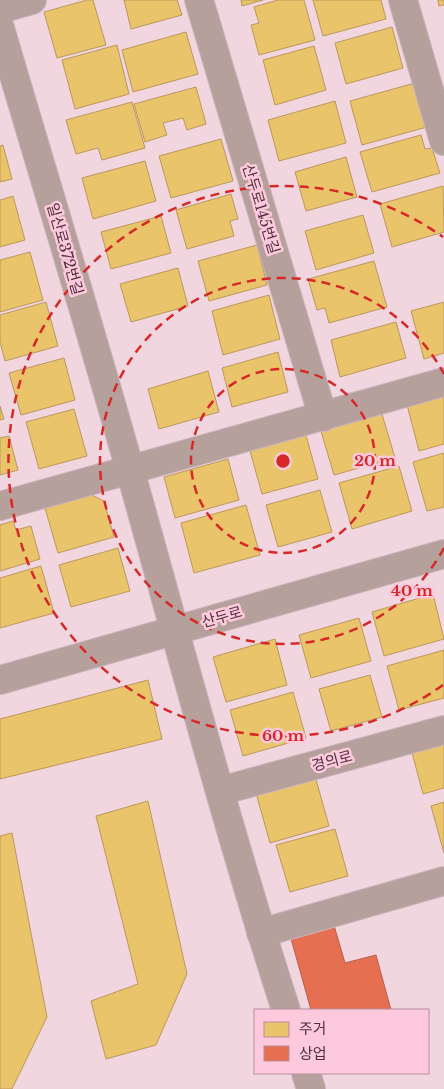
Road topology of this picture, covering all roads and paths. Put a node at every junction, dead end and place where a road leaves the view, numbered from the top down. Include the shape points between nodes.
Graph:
1 (32, 0) edge
2 (199, 0) edge
3 (403, 0) edge
4 (0, 9) edge
5 (0, 28) edge
6 (444, 141) edge
7 (444, 382) edge
8 (323, 417) junction
9 (130, 470) junction
10 (0, 506) edge
11 (444, 554) edge
12 (174, 631) junction
13 (0, 680) edge
14 (444, 730) edge
15 (220, 791) junction
16 (444, 881) edge
17 (261, 933) junction
18 (286, 1009) edge
19 (306, 1074) edge
20 (311, 1089) edge

1 - 4 street
2 - 8 street, 산두로145번길
3 - 6 street
5 - 9 street, 일산로372번길
7 - 8 street
8 - 9 street
9 - 10 street
9 - 12 street, 일산로372번길
11 - 12 street, 산두로
12 - 13 street, 산두로
12 - 15 street
14 - 15 street, 경의로
15 - 17 street
16 - 17 street
17 - 18 street
19 - 20 street

